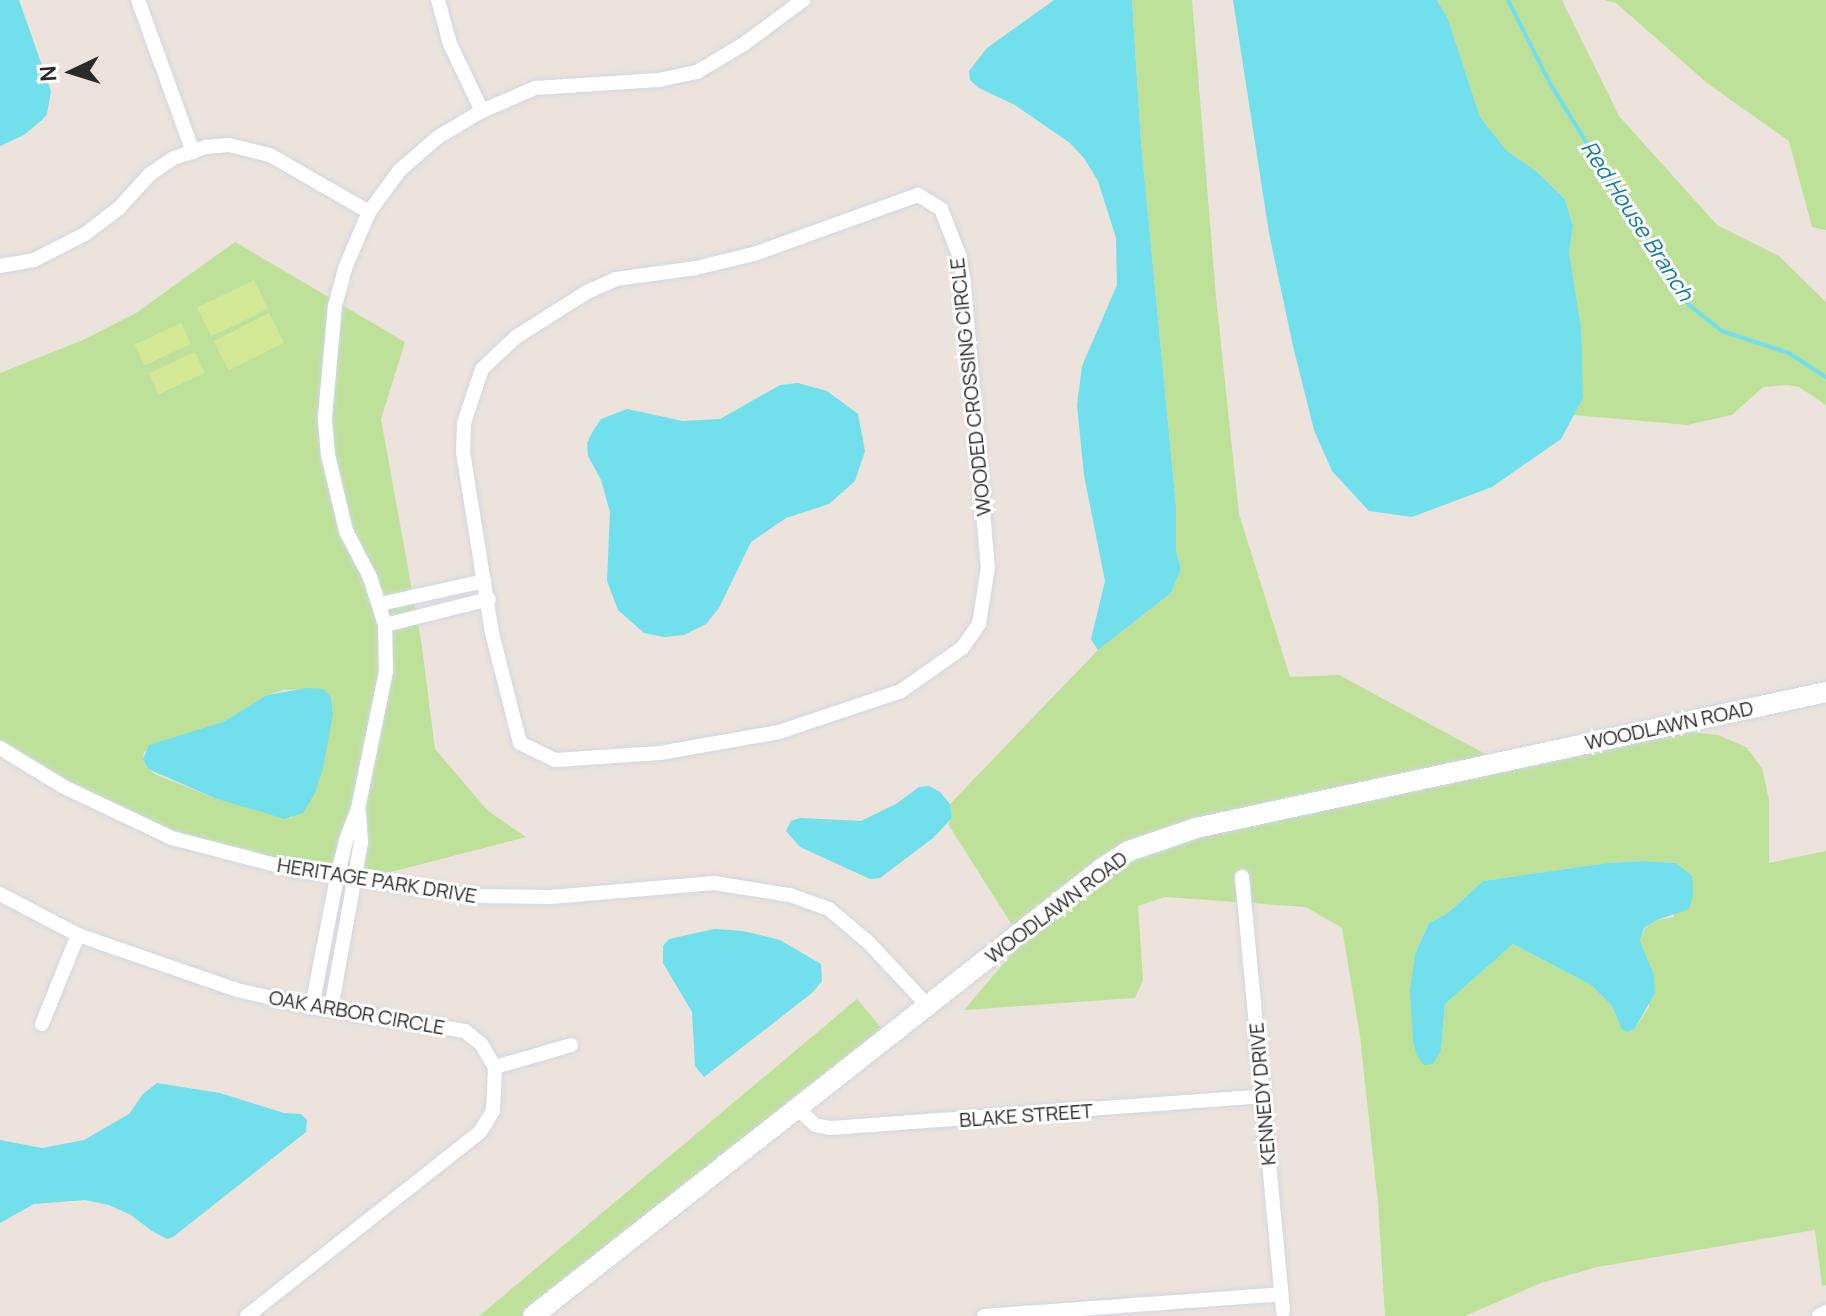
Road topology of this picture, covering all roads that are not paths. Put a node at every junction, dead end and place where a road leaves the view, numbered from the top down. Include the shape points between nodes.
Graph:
1 (138, 0) edge
2 (438, 0) edge
3 (803, 0) edge
4 (482, 111) junction
5 (193, 152) junction
6 (369, 212) junction
7 (0, 266) edge
8 (485, 581) junction
9 (489, 599) junction
10 (380, 604) junction
11 (385, 625) junction
12 (1826, 692) edge
13 (0, 748) edge
14 (358, 809) junction
15 (337, 877) junction
16 (1242, 877) dead end
17 (354, 880) junction
18 (0, 894) edge
19 (78, 935) junction
20 (928, 1006) junction
21 (312, 1007) junction
22 (331, 1009) junction
23 (42, 1024) dead end
24 (571, 1045) dead end
25 (495, 1067) junction
26 (1262, 1096) junction
27 (798, 1109) junction
28 (1281, 1294) junction
29 (1283, 1311) dead end
30 (1826, 1312) edge
31 (247, 1316) edge
32 (533, 1316) edge
33 (984, 1316) edge
34 (1819, 1316) edge

1 - 5 street
2 - 4 street via 450,44
3 - 4 street via 697,72 659,80 535,88
4 - 6 street via 438,137 400,170
5 - 6 street via 229,145 270,155
5 - 7 street via 150,174 85,234 34,260
6 - 10 street via 335,306 325,417 346,531
8 - 9 street, WOODED CROSSING CIRCLE
8 - 9 street, WOODED CROSSING CIRCLE via 463,452 464,423 482,369 516,337 616,279 754,254 918,195 941,209 964,284 988,567 979,624 962,648 901,691 779,732 660,753 555,760 520,743 492,633
8 - 10 street
9 - 11 street
10 - 11 street
11 - 14 street via 386,671
12 - 20 street, WOODLAWN ROAD via 1160,838 1101,869
13 - 15 street, HERITAGE PARK DRIVE via 64,787 172,838
14 - 15 street
14 - 17 street via 361,842
15 - 17 street, HERITAGE PARK DRIVE
15 - 21 street
16 - 26 street, KENNEDY DRIVE
17 - 20 street, HERITAGE PARK DRIVE via 474,896 551,897 714,883 750,886 829,909
17 - 22 street
18 - 19 street, OAK ARBOR CIRCLE
19 - 21 street, OAK ARBOR CIRCLE via 237,990
19 - 23 street
20 - 27 street, WOODLAWN ROAD
21 - 22 street, OAK ARBOR CIRCLE
22 - 25 street, OAK ARBOR CIRCLE via 465,1031
24 - 25 street
25 - 31 street via 493,1111 480,1132
26 - 27 street, BLAKE STREET via 831,1128 815,1125
26 - 28 street, KENNEDY DRIVE
27 - 32 street, WOODLAWN ROAD
28 - 29 street, KENNEDY DRIVE
28 - 33 street
30 - 34 street

